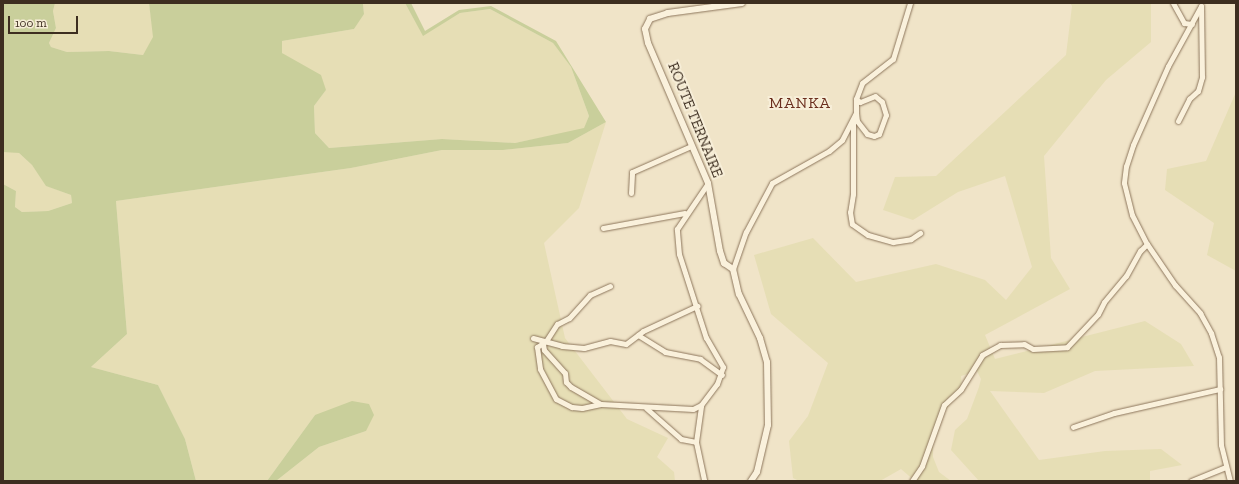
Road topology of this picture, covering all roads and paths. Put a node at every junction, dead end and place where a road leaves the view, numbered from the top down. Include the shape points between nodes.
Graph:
1 (742, 3) edge
2 (910, 3) edge
3 (1173, 3) edge
4 (1201, 5) edge
5 (1192, 24) junction
6 (856, 99) junction
7 (856, 113) junction
8 (1178, 121) dead end
9 (691, 146) junction
10 (708, 183) junction
11 (632, 194) dead end
12 (685, 213) junction
13 (603, 228) dead end
14 (920, 233) dead end
15 (1148, 244) junction
16 (733, 269) junction
17 (610, 286) dead end
18 (697, 306) junction
19 (638, 335) junction
20 (532, 338) dead end
21 (545, 342) junction
22 (722, 375) junction
23 (1220, 389) junction
24 (601, 404) junction
25 (701, 406) junction
26 (646, 408) junction
27 (1074, 427) dead end
28 (696, 442) junction
29 (1225, 467) junction
30 (704, 481) edge
31 (751, 481) edge
32 (912, 481) edge
33 (1191, 481) edge
34 (1230, 481) edge

1 - 9 street, ROUTE TERNAIRE via 668,13 646,23 648,43
2 - 6 street via 893,58 868,76
3 - 5 street via 1184,23
4 - 5 street
4 - 8 street via 1202,77 1198,91 1189,99
5 - 15 street via 1162,80 1126,166 1124,183 1132,215
6 - 7 street
6 - 7 street via 860,102 875,96 882,102 885,121 877,136 867,134 856,120
7 - 14 street via 852,128 852,224 868,235 893,242 911,239
7 - 16 street via 836,147 785,173 767,188 746,232
9 - 10 street, ROUTE TERNAIRE
9 - 11 street via 632,172
10 - 12 street
10 - 16 street, ROUTE TERNAIRE via 720,251 724,263
12 - 13 street
12 - 18 street via 677,229 679,254
15 - 23 street via 1175,285 1208,325 1219,357
15 - 32 street via 1140,251 1126,276 1076,341 1067,347 1033,349 1024,344 1000,345 982,355 961,389 944,405 922,466
16 - 31 street, ROUTE TERNAIRE via 739,294 764,350 769,380 768,424 757,472
17 - 21 street via 590,294 572,315 558,324
18 - 19 street
18 - 22 street via 706,338 723,367
19 - 21 street via 626,344 610,341 584,348
19 - 22 street via 665,352 700,359
20 - 21 street
21 - 24 street via 546,353 565,373 566,382
21 - 24 street via 537,347 536,352 540,369 556,399 572,407
22 - 25 street
23 - 27 street via 1114,414
23 - 29 street via 1221,445
24 - 26 street
25 - 26 street via 693,409
25 - 28 street
26 - 28 street via 681,439
28 - 30 street
29 - 33 street
29 - 34 street

